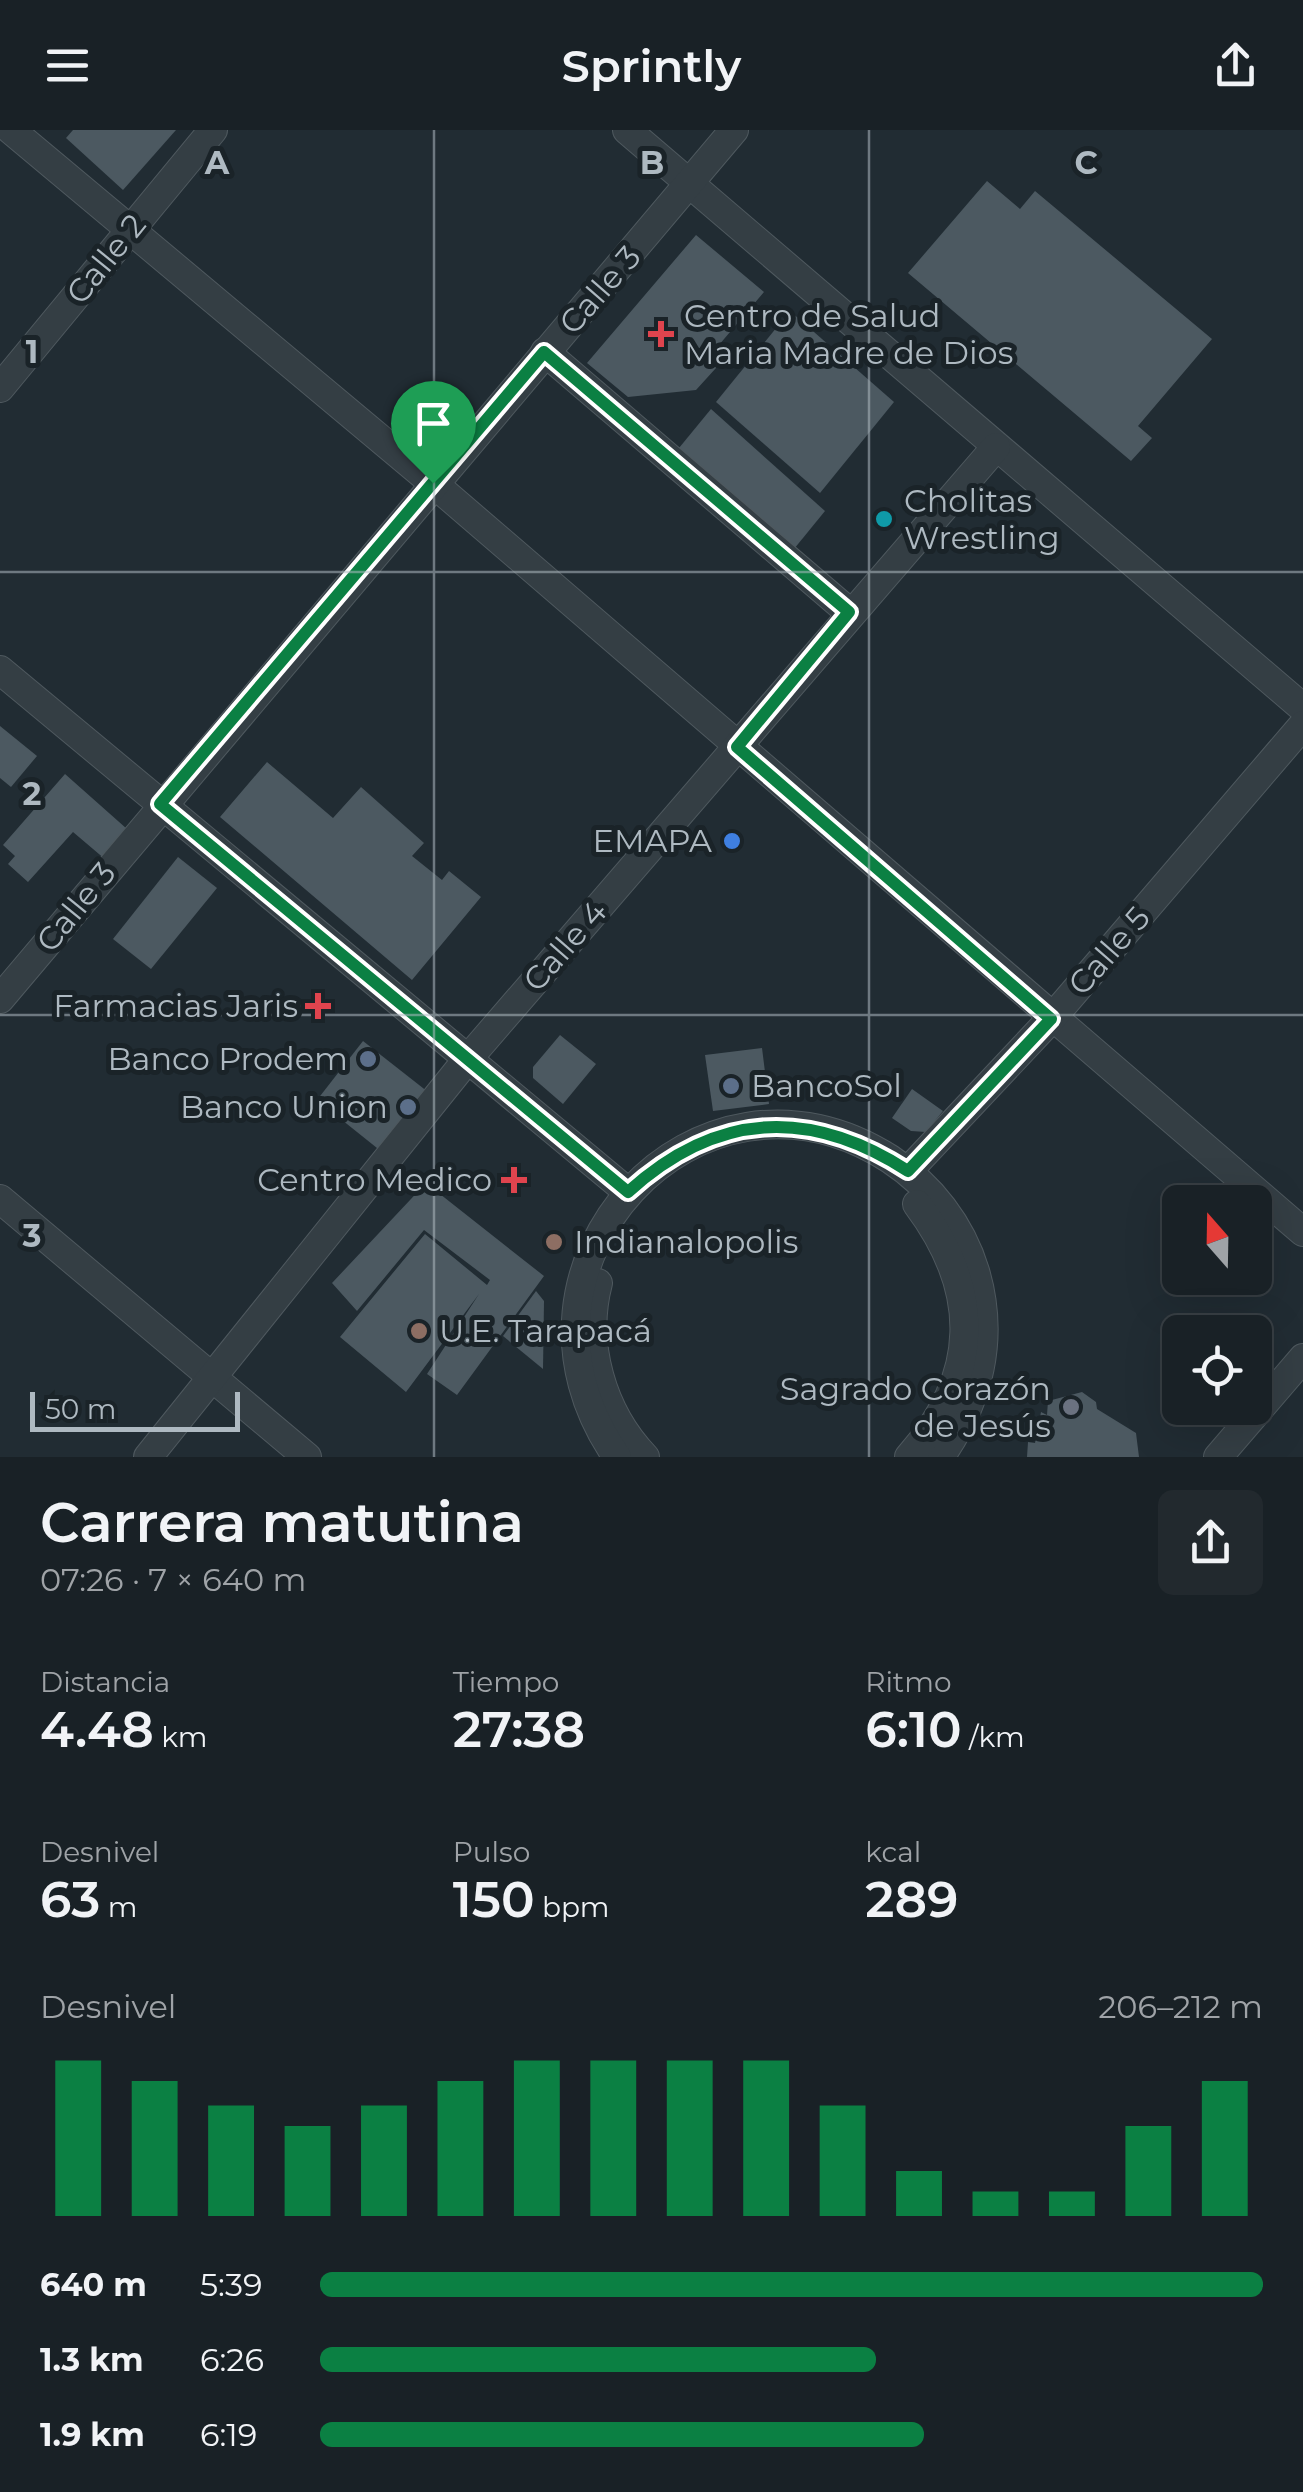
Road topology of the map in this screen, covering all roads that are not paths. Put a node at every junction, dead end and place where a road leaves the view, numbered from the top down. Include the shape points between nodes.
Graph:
1 (11, 130) edge
2 (214, 130) edge
3 (626, 130) edge
4 (734, 130) edge
5 (692, 184) junction
6 (131, 228) junction
7 (544, 352) junction
8 (0, 388) edge
9 (996, 447) junction
10 (433, 483) junction
11 (849, 612) junction
12 (0, 670) edge
13 (1303, 708) edge
14 (1303, 725) edge
15 (737, 747) junction
16 (160, 804) junction
17 (0, 999) edge
18 (1051, 1019) junction
19 (466, 1060) junction
20 (908, 1171) junction
21 (628, 1192) junction
22 (0, 1199) edge
23 (1303, 1232) edge
24 (1303, 1358) edge
25 (214, 1378) junction
26 (148, 1457) edge
27 (307, 1457) edge
28 (617, 1457) edge
29 (645, 1457) edge
30 (909, 1457) edge
31 (940, 1457) edge
32 (1218, 1457) edge

1 - 6 street
2 - 6 street, Calle 2
3 - 5 street
4 - 5 street, Calle 3
5 - 7 street, Calle 3
5 - 9 street
6 - 8 street, Calle 2
6 - 10 street
7 - 10 street, Calle 3
7 - 11 street
9 - 11 street, Calle 4
9 - 13 street
10 - 15 street
10 - 16 street, Calle 3
11 - 15 street, Calle 4
12 - 16 street
14 - 18 street, Calle 5
15 - 18 street
15 - 19 street, Calle 4
16 - 17 street, Calle 3
16 - 19 street
18 - 20 street, Calle 5
18 - 23 street
19 - 21 street
19 - 25 street, Calle 4
20 - 21 street via 840,1135 764,1127 690,1147
20 - 31 street via 955,1224 981,1292 982,1364 958,1432
21 - 28 street via 589,1253 574,1324 583,1395
22 - 25 street
24 - 32 street
25 - 26 street, Calle 4
25 - 27 street
29 - 30 street via 621,1426 596,1363 595,1296 603,1263 618,1232 665,1178 693,1160 756,1142 821,1149 886,1177 913,1199 950,1257 966,1330 961,1367 952,1398

